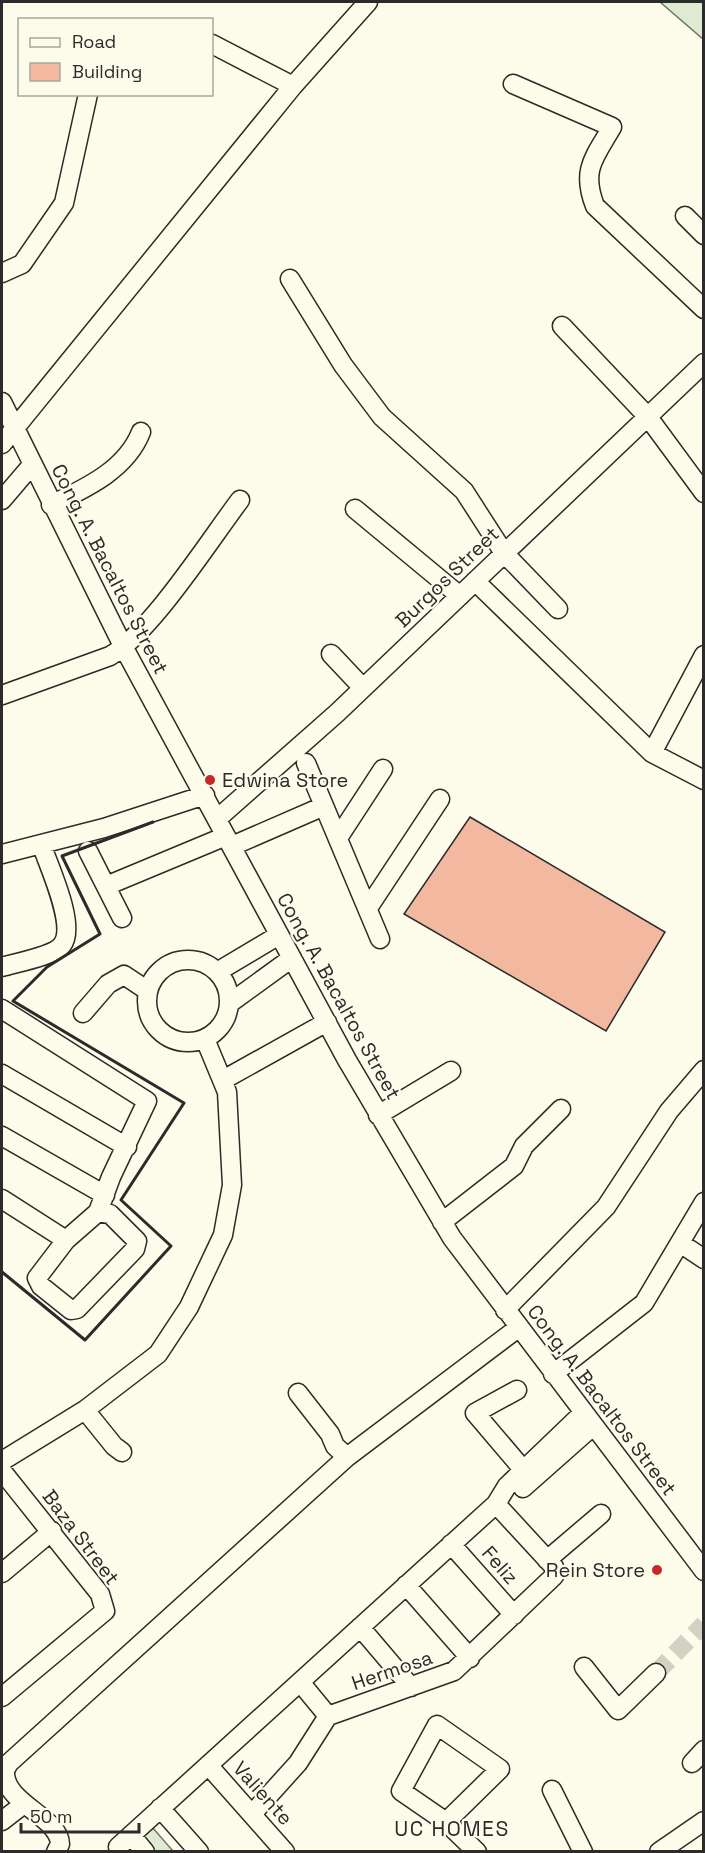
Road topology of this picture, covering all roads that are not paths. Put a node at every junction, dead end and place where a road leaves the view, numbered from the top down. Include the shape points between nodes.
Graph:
1 (368, 2) edge
2 (213, 45) edge
3 (513, 84) dead end
4 (293, 86) junction
5 (88, 96) edge
6 (685, 216) dead end
7 (704, 235) edge
8 (2, 273) edge
9 (290, 279) dead end
10 (704, 309) edge
11 (562, 326) dead end
12 (704, 363) edge
13 (2, 402) edge
14 (648, 417) junction
15 (13, 429) junction
16 (141, 432) dead end
17 (2, 444) edge
18 (31, 465) junction
19 (704, 493) edge
20 (2, 500) edge
21 (240, 500) dead end
22 (51, 505) junction
23 (355, 509) dead end
24 (504, 553) junction
25 (475, 581) junction
26 (460, 596) junction
27 (558, 609) dead end
28 (124, 648) junction
29 (331, 654) dead end
30 (704, 655) edge
31 (363, 688) junction
32 (2, 695) edge
33 (652, 753) junction
34 (306, 763) dead end
35 (383, 769) dead end
36 (704, 780) edge
37 (205, 795) junction
38 (440, 800) dead end
39 (324, 806) junction
40 (218, 819) junction
41 (338, 838) junction
42 (229, 841) junction
43 (42, 846) junction
44 (88, 851) dead end
45 (2, 854) edge
46 (106, 886) junction
47 (368, 908) junction
48 (122, 918) dead end
49 (279, 935) junction
50 (380, 939) dead end
51 (292, 958) junction
52 (2, 967) edge
53 (217, 972) junction
54 (148, 991) junction
55 (230, 1003) junction
56 (2, 1009) edge
57 (83, 1013) dead end
58 (327, 1022) junction
59 (205, 1039) junction
60 (704, 1070) edge
61 (451, 1071) dead end
62 (2, 1074) edge
63 (223, 1080) junction
64 (561, 1109) dead end
65 (378, 1115) junction
66 (2, 1136) edge
67 (127, 1147) junction
68 (105, 1194) junction
69 (2, 1199) edge
70 (704, 1202) edge
71 (98, 1212) junction
72 (442, 1222) junction
73 (66, 1240) junction
74 (680, 1243) junction
75 (704, 1259) edge
76 (505, 1310) junction
77 (518, 1328) junction
78 (553, 1374) junction
79 (517, 1390) dead end
80 (298, 1393) dead end
81 (84, 1410) junction
82 (588, 1419) junction
83 (122, 1452) dead end
84 (347, 1457) junction
85 (2, 1461) edge
86 (2, 1472) edge
87 (528, 1475) junction
88 (496, 1504) junction
89 (601, 1514) dead end
90 (52, 1531) junction
91 (451, 1544) junction
92 (551, 1566) junction
93 (704, 1571) edge
94 (2, 1573) edge
95 (406, 1585) junction
96 (514, 1615) junction
97 (360, 1627) junction
98 (470, 1658) junction
99 (584, 1667) dead end
100 (656, 1673) tunnel mouth
101 (300, 1682) junction
102 (411, 1687) junction
103 (2, 1697) edge
104 (328, 1716) junction
105 (208, 1765) junction
106 (552, 1790) dead end
107 (24, 1804) junction
108 (160, 1808) junction
109 (252, 1814) junction
110 (2, 1821) edge
111 (704, 1821) edge
112 (446, 1822) junction
113 (56, 1851) edge
114 (145, 1851) edge
115 (199, 1851) edge
116 (285, 1851) edge
117 (477, 1851) edge
118 (583, 1851) edge
119 (659, 1851) edge

1 - 4 street
2 - 4 street
3 - 10 street via 612,127 590,165 587,186 595,206
4 - 15 street
5 - 8 street via 64,203 22,264
6 - 7 street
9 - 24 street via 343,365 382,417 464,491
11 - 14 street
12 - 14 street, Burgos Street
13 - 15 street, Cong. A. Bacaltos Street
14 - 19 street
14 - 24 street, Burgos Street
15 - 17 street
15 - 18 street, Cong. A. Bacaltos Street
16 - 22 street via 120,464 87,488
18 - 20 street
18 - 22 street, Cong. A. Bacaltos Street
21 - 28 street via 168,597
22 - 28 street, Cong. A. Bacaltos Street
23 - 26 street
24 - 25 street, Burgos Street
24 - 27 street
25 - 26 street, Burgos Street
25 - 33 street
26 - 31 street, Burgos Street
28 - 32 street
28 - 37 street, Cong. A. Bacaltos Street
29 - 31 street
30 - 33 street
31 - 40 street, Burgos Street
33 - 36 street
34 - 39 street
35 - 41 street
37 - 40 street, Cong. A. Bacaltos Street
37 - 43 street
38 - 47 street
39 - 41 street
39 - 42 street
40 - 42 street, Cong. A. Bacaltos Street
41 - 47 street
42 - 46 street
42 - 49 street, Cong. A. Bacaltos Street
43 - 45 street
43 - 52 street via 67,932 62,945 50,953
44 - 46 street
46 - 48 street
47 - 50 street
49 - 51 street, Cong. A. Bacaltos Street
49 - 53 street
51 - 55 street
51 - 58 street, Cong. A. Bacaltos Street
53 - 54 street via 196,961 177,962 161,970
53 - 55 street via 227,986
54 - 57 street via 124,975 108,984
54 - 59 street via 147,1007 162,1033 175,1040
55 - 59 street via 218,1030
56 - 67 street via 147,1101
58 - 63 street
58 - 65 street, Cong. A. Bacaltos Street
59 - 63 street
60 - 76 street via 669,1111 606,1207
61 - 65 street
62 - 67 street
63 - 81 street via 232,1185 223,1235 189,1306 158,1354
64 - 72 street via 524,1146 514,1166
65 - 72 street, Cong. A. Bacaltos Street
66 - 68 street
67 - 68 street
68 - 71 street
69 - 73 street
70 - 74 street
71 - 73 street
71 - 73 street via 110,1214 137,1241 135,1249 77,1309 71,1310 41,1286 37,1278
72 - 76 street, Cong. A. Bacaltos Street
74 - 75 street
74 - 78 street via 644,1303
76 - 77 street, Cong. A. Bacaltos Street
77 - 78 street, Cong. A. Bacaltos Street
77 - 84 street
78 - 82 street, Cong. A. Bacaltos Street
79 - 87 street via 475,1413
80 - 84 street
81 - 83 street
81 - 85 street
82 - 87 street
82 - 93 street, Cong. A. Bacaltos Street
84 - 107 street via 9,1763 4,1777
86 - 90 street, Baza Street
87 - 88 street via 507,1486
88 - 91 street
88 - 92 street
89 - 92 street, Hermosa
90 - 94 street
90 - 103 street, Baza Street via 100,1594 105,1611
91 - 95 street
91 - 96 street, Feliz
92 - 96 street, Hermosa
95 - 97 street
95 - 98 street
96 - 98 street, Hermosa
97 - 101 street
97 - 102 street
98 - 102 street, Hermosa via 444,1677
99 - 100 street via 618,1710
101 - 104 street
101 - 105 street
102 - 104 street, Hermosa
104 - 109 street via 298,1763
105 - 108 street
105 - 109 street, Valiente
106 - 118 street
107 - 110 street
107 - 113 street via 57,1831 60,1844
108 - 114 street via 124,1841
108 - 115 street
109 - 116 street, Valiente
111 - 119 street
112 - 112 street via 401,1791 437,1725 500,1769
112 - 117 street

